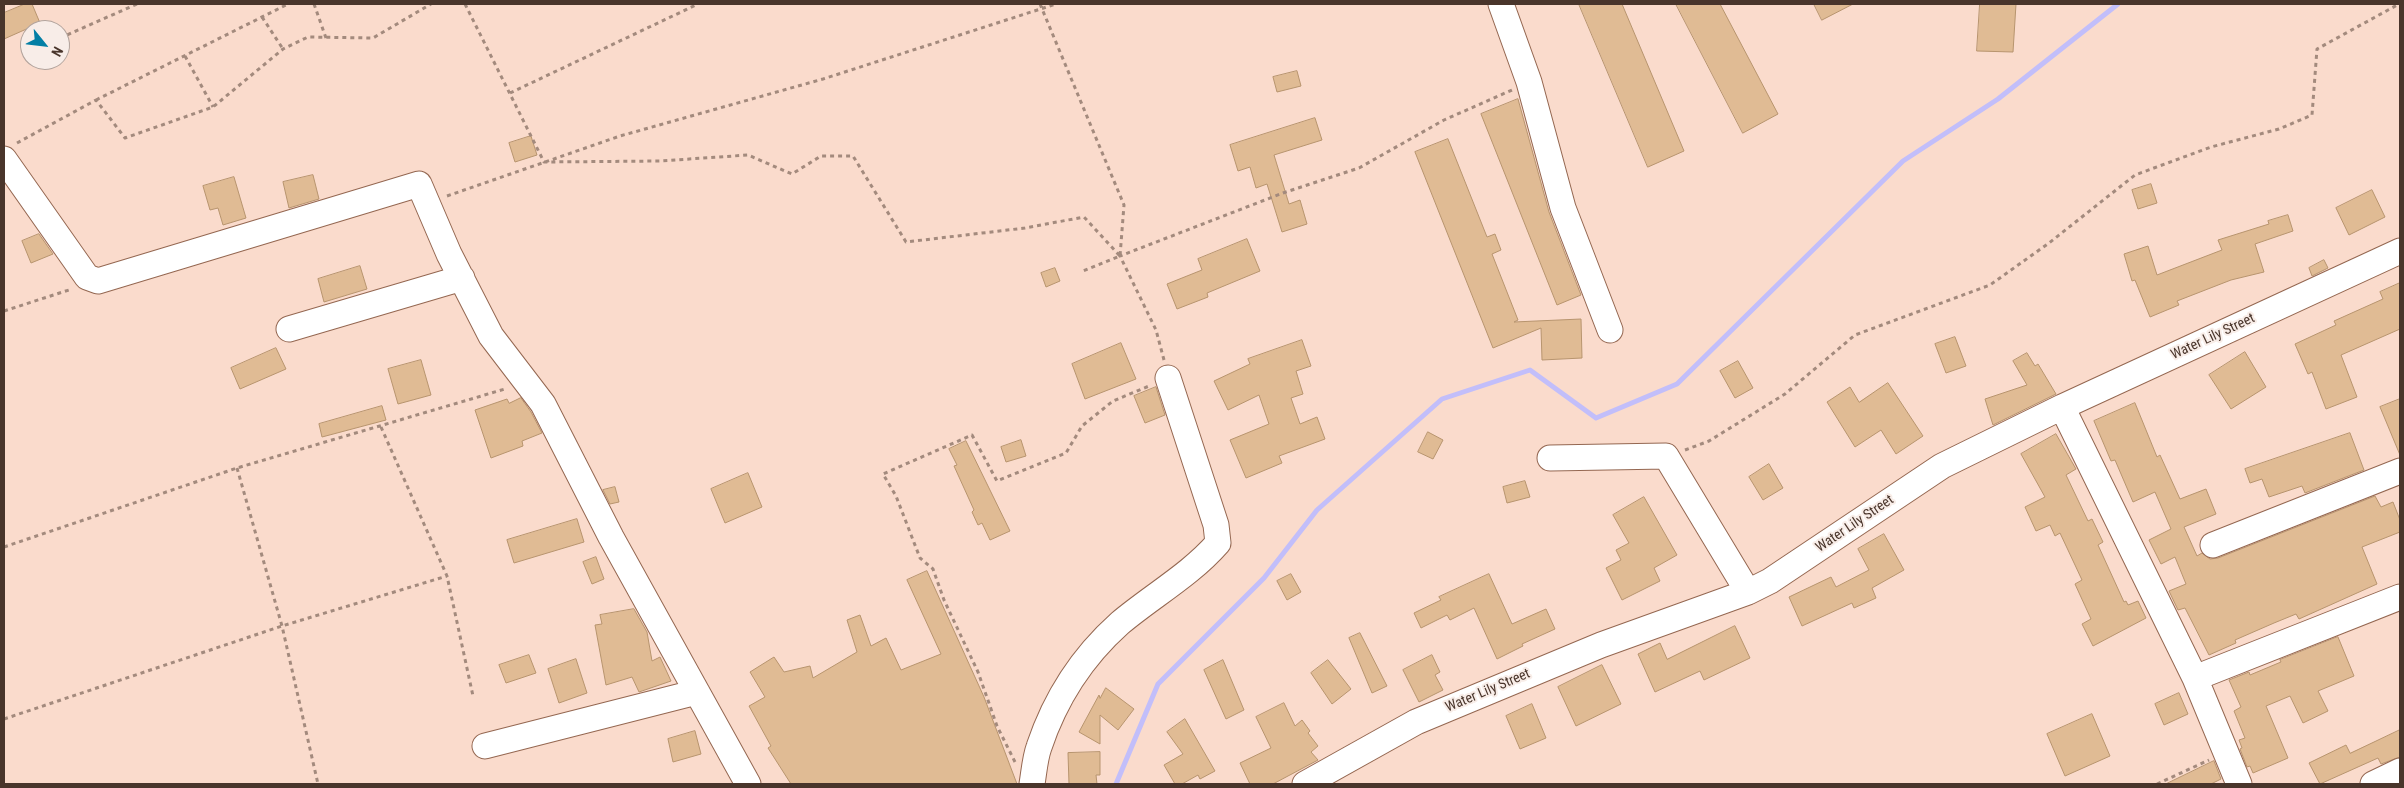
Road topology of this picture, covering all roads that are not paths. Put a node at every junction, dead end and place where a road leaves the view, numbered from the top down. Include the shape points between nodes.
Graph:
1 (1501, 4) edge
2 (8, 153) edge
3 (2400, 252) edge
4 (462, 278) junction
5 (289, 329) dead end
6 (1610, 330) dead end
7 (1168, 378) road end
8 (2062, 407) junction
9 (1550, 458) dead end
10 (2400, 471) edge
11 (2213, 545) dead end
12 (1748, 592) junction
13 (2400, 597) edge
14 (2195, 678) junction
15 (697, 692) junction
16 (485, 746) dead end
17 (2400, 771) edge
18 (748, 784) edge
19 (1032, 784) edge
20 (1305, 784) edge
21 (2239, 784) edge
22 (2373, 784) edge

1 - 6 street via 1528,82 1563,208
2 - 4 street via 87,277 98,281 419,184
3 - 8 street, Water Lily Street
4 - 5 street
4 - 15 street via 491,336 543,404 611,537
7 - 19 street via 1216,525 1218,543 1205,558 1120,623 1086,657 1059,700 1039,748
8 - 12 street, Water Lily Street via 1942,466 1770,581
8 - 14 street
9 - 12 street via 1666,456
10 - 11 street
12 - 20 street, Water Lily Street via 1601,645 1416,722
13 - 14 street
14 - 21 street
15 - 16 street
15 - 18 street
17 - 22 street

